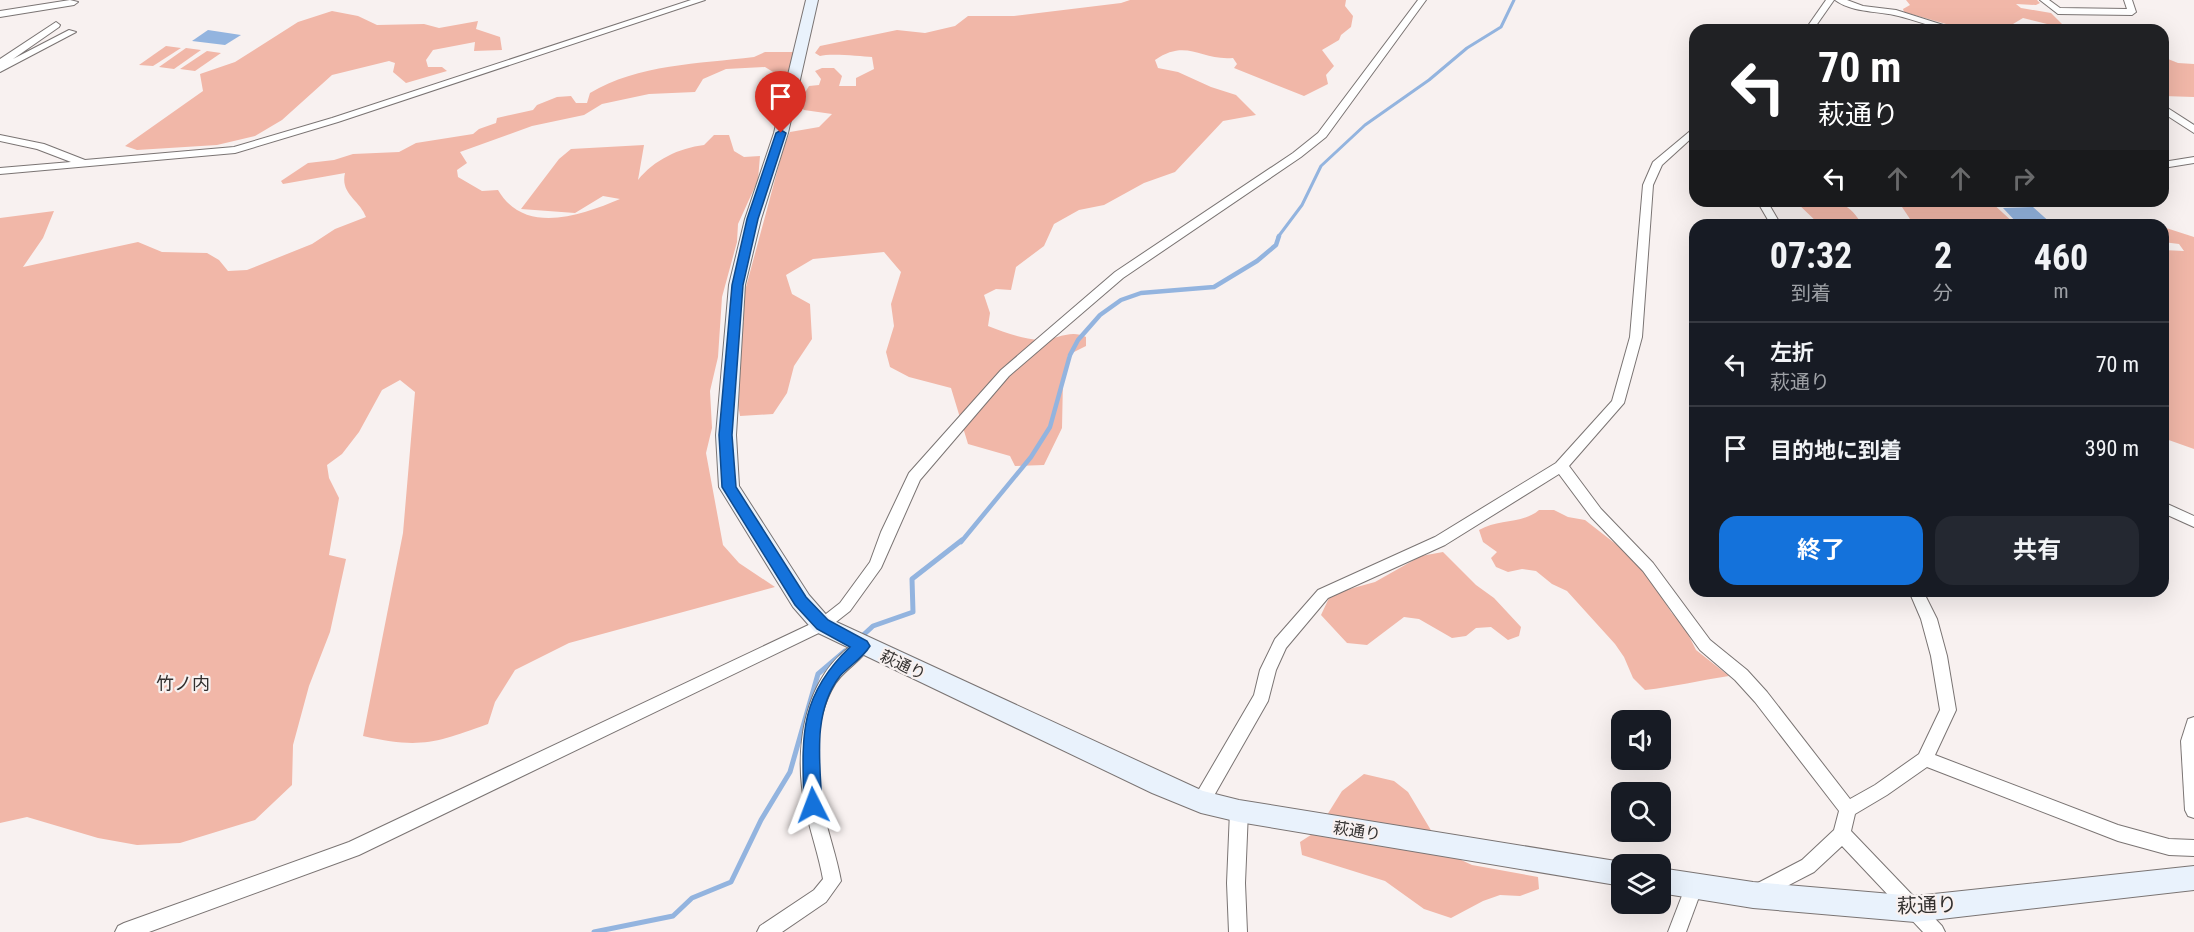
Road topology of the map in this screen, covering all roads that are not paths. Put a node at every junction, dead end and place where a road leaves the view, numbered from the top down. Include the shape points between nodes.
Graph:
1 (701, 0) edge
2 (812, 0) edge
3 (1422, 0) edge
4 (1830, 0) edge
5 (1839, 0) edge
6 (2044, 0) edge
7 (2128, 0) edge
8 (74, 3) edge
9 (0, 14) edge
10 (1813, 24) edge
11 (1934, 24) edge
12 (56, 25) dead end
13 (72, 32) dead end
14 (0, 63) edge
15 (0, 69) edge
16 (2169, 112) edge
17 (2194, 130) edge
18 (1689, 137) edge
19 (0, 138) edge
20 (2194, 160) edge
21 (84, 163) junction
22 (2169, 164) edge
23 (0, 171) edge
24 (1561, 466) junction
25 (2169, 510) edge
26 (2194, 522) edge
27 (1919, 597) edge
28 (822, 625) junction
29 (862, 646) junction
30 (2194, 724) edge
31 (1925, 759) junction
32 (1202, 802) junction
33 (1848, 809) junction
34 (2194, 810) edge
35 (1239, 811) junction
36 (1842, 834) junction
37 (2194, 848) edge
38 (1611, 872) edge
39 (2194, 878) edge
40 (1671, 882) edge
41 (1694, 886) junction
42 (1753, 895) junction
43 (1915, 909) junction
44 (124, 932) edge
45 (766, 932) edge
46 (1238, 932) edge
47 (1677, 932) edge
48 (1936, 932) edge

1 - 21 street via 235,150
2 - 28 street, 萩通り via 781,133 737,285 726,435 729,487 801,601
3 - 28 street via 1322,135 1119,275 1005,373 914,477 876,564 845,607
4 - 10 street
5 - 11 street
6 - 7 street via 2058,11 2132,12
8 - 9 street
12 - 14 street
13 - 15 street
16 - 17 street
18 - 24 street via 1657,164 1648,185 1636,337 1618,403
19 - 21 street via 40,146
20 - 22 street
21 - 23 street
24 - 32 street via 1440,541 1323,594 1280,644 1262,696
24 - 33 street via 1596,513 1648,567 1705,645 1761,697
25 - 26 street
27 - 31 street via 1939,656 1947,710
28 - 29 street, 萩通り
28 - 44 street via 353,849
29 - 32 street, 萩通り
29 - 45 street via 835,672 824,689 813,721 813,805 832,881 820,896
30 - 34 street via 2189,741
31 - 33 street
31 - 37 street via 2118,833 2169,847
32 - 35 street, 萩通り
33 - 36 street
35 - 38 street, 萩通り
35 - 46 street
36 - 42 street via 1808,866
36 - 43 street
39 - 43 street, 萩通り
40 - 41 street, 萩通り
41 - 42 street, 萩通り
41 - 47 street
42 - 43 street, 萩通り
43 - 48 street

